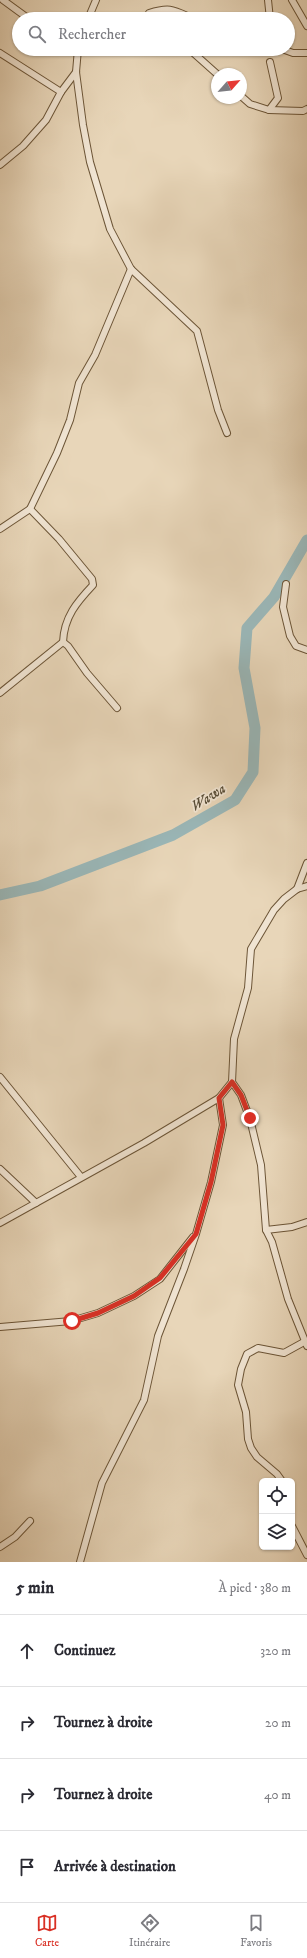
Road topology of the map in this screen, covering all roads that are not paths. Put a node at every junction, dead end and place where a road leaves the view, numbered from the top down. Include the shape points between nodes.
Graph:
1 (3, 0) edge
2 (96, 0) edge
3 (268, 0) edge
4 (292, 0) edge
5 (20, 12) edge
6 (91, 12) edge
7 (152, 12) edge
8 (178, 12) edge
9 (269, 12) edge
10 (307, 26) edge
11 (0, 53) edge
12 (295, 53) edge
13 (307, 53) edge
14 (77, 56) edge
15 (197, 56) edge
16 (270, 62) dead end
17 (211, 69) edge
18 (76, 72) junction
19 (61, 92) junction
20 (247, 101) edge
21 (307, 109) edge
22 (269, 110) junction
23 (0, 165) edge
24 (131, 269) junction
25 (226, 433) dead end
26 (30, 509) junction
27 (0, 529) edge
28 (286, 584) dead end
29 (63, 642) junction
30 (307, 650) edge
31 (0, 693) edge
32 (117, 708) dead end
33 (307, 864) edge
34 (307, 886) edge
35 (298, 889) junction
36 (0, 1077) edge
37 (232, 1082) junction
38 (219, 1098) junction
39 (0, 1169) edge
40 (81, 1177) junction
41 (36, 1203) junction
42 (307, 1222) edge
43 (0, 1223) edge
44 (266, 1230) junction
45 (196, 1234) junction
46 (0, 1327) edge
47 (306, 1344) edge
48 (279, 1478) edge
49 (30, 1521) dead end
50 (295, 1532) edge
51 (0, 1547) edge
52 (307, 1555) edge
53 (80, 1562) edge

1 - 5 street
2 - 6 street
3 - 9 street
4 - 10 street
7 - 8 street via 164,8
11 - 19 street
12 - 13 street
14 - 18 street
15 - 17 street
16 - 22 street via 278,98
18 - 19 street
18 - 24 street via 90,162 110,230
19 - 23 street via 46,120 23,146
20 - 22 street
21 - 22 street
24 - 25 street via 197,331
24 - 26 street via 95,355 79,383 70,420
26 - 27 street
26 - 29 street via 92,579 93,585 75,604 67,619
28 - 30 street via 283,607 290,636 296,646
29 - 31 street
29 - 32 street
33 - 35 street
34 - 35 street
35 - 37 street via 274,910 251,950 248,988 234,1039
36 - 40 street
37 - 38 street
37 - 44 street via 241,1095 250,1118 261,1165
38 - 40 street
38 - 45 street via 223,1125 211,1182
39 - 41 street
40 - 41 street
41 - 43 street
42 - 44 street via 292,1227
44 - 47 street via 272,1242 288,1299
45 - 46 street via 160,1278 134,1296 98,1313 72,1321
45 - 53 street via 158,1336 144,1400 102,1483
47 - 48 street via 284,1353 258,1348 247,1354 241,1369 238,1385 246,1412 251,1448
49 - 51 street
50 - 52 street

